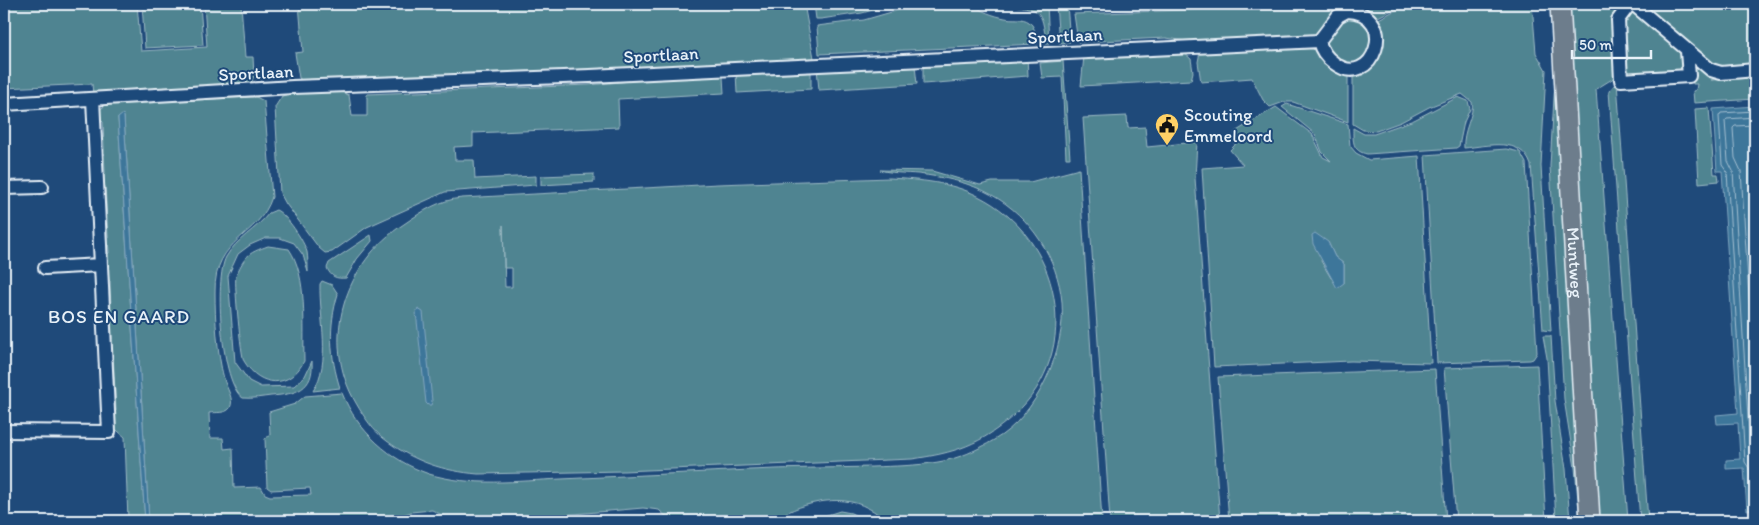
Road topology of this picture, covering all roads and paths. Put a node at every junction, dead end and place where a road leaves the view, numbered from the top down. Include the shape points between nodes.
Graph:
1 (1560, 4) edge
2 (1631, 4) edge
3 (1320, 41) junction
4 (1687, 51) junction
5 (1755, 70) edge
6 (93, 99) junction
7 (4, 104) edge
8 (42, 186) dead end
9 (4, 188) edge
10 (101, 265) junction
11 (45, 268) dead end
12 (4, 431) edge
13 (1590, 521) edge

1 - 13 main road, Muntweg
2 - 4 street
2 - 4 street via 1618,20 1621,80 1689,76
3 - 3 street via 1332,62 1351,70 1370,60 1378,42 1371,22 1350,11 1338,16
3 - 6 street, Sportlaan via 292,87
4 - 5 street via 1716,72
6 - 7 street, Sportlaan
6 - 10 street
8 - 9 street
10 - 11 street
10 - 12 street via 109,432

